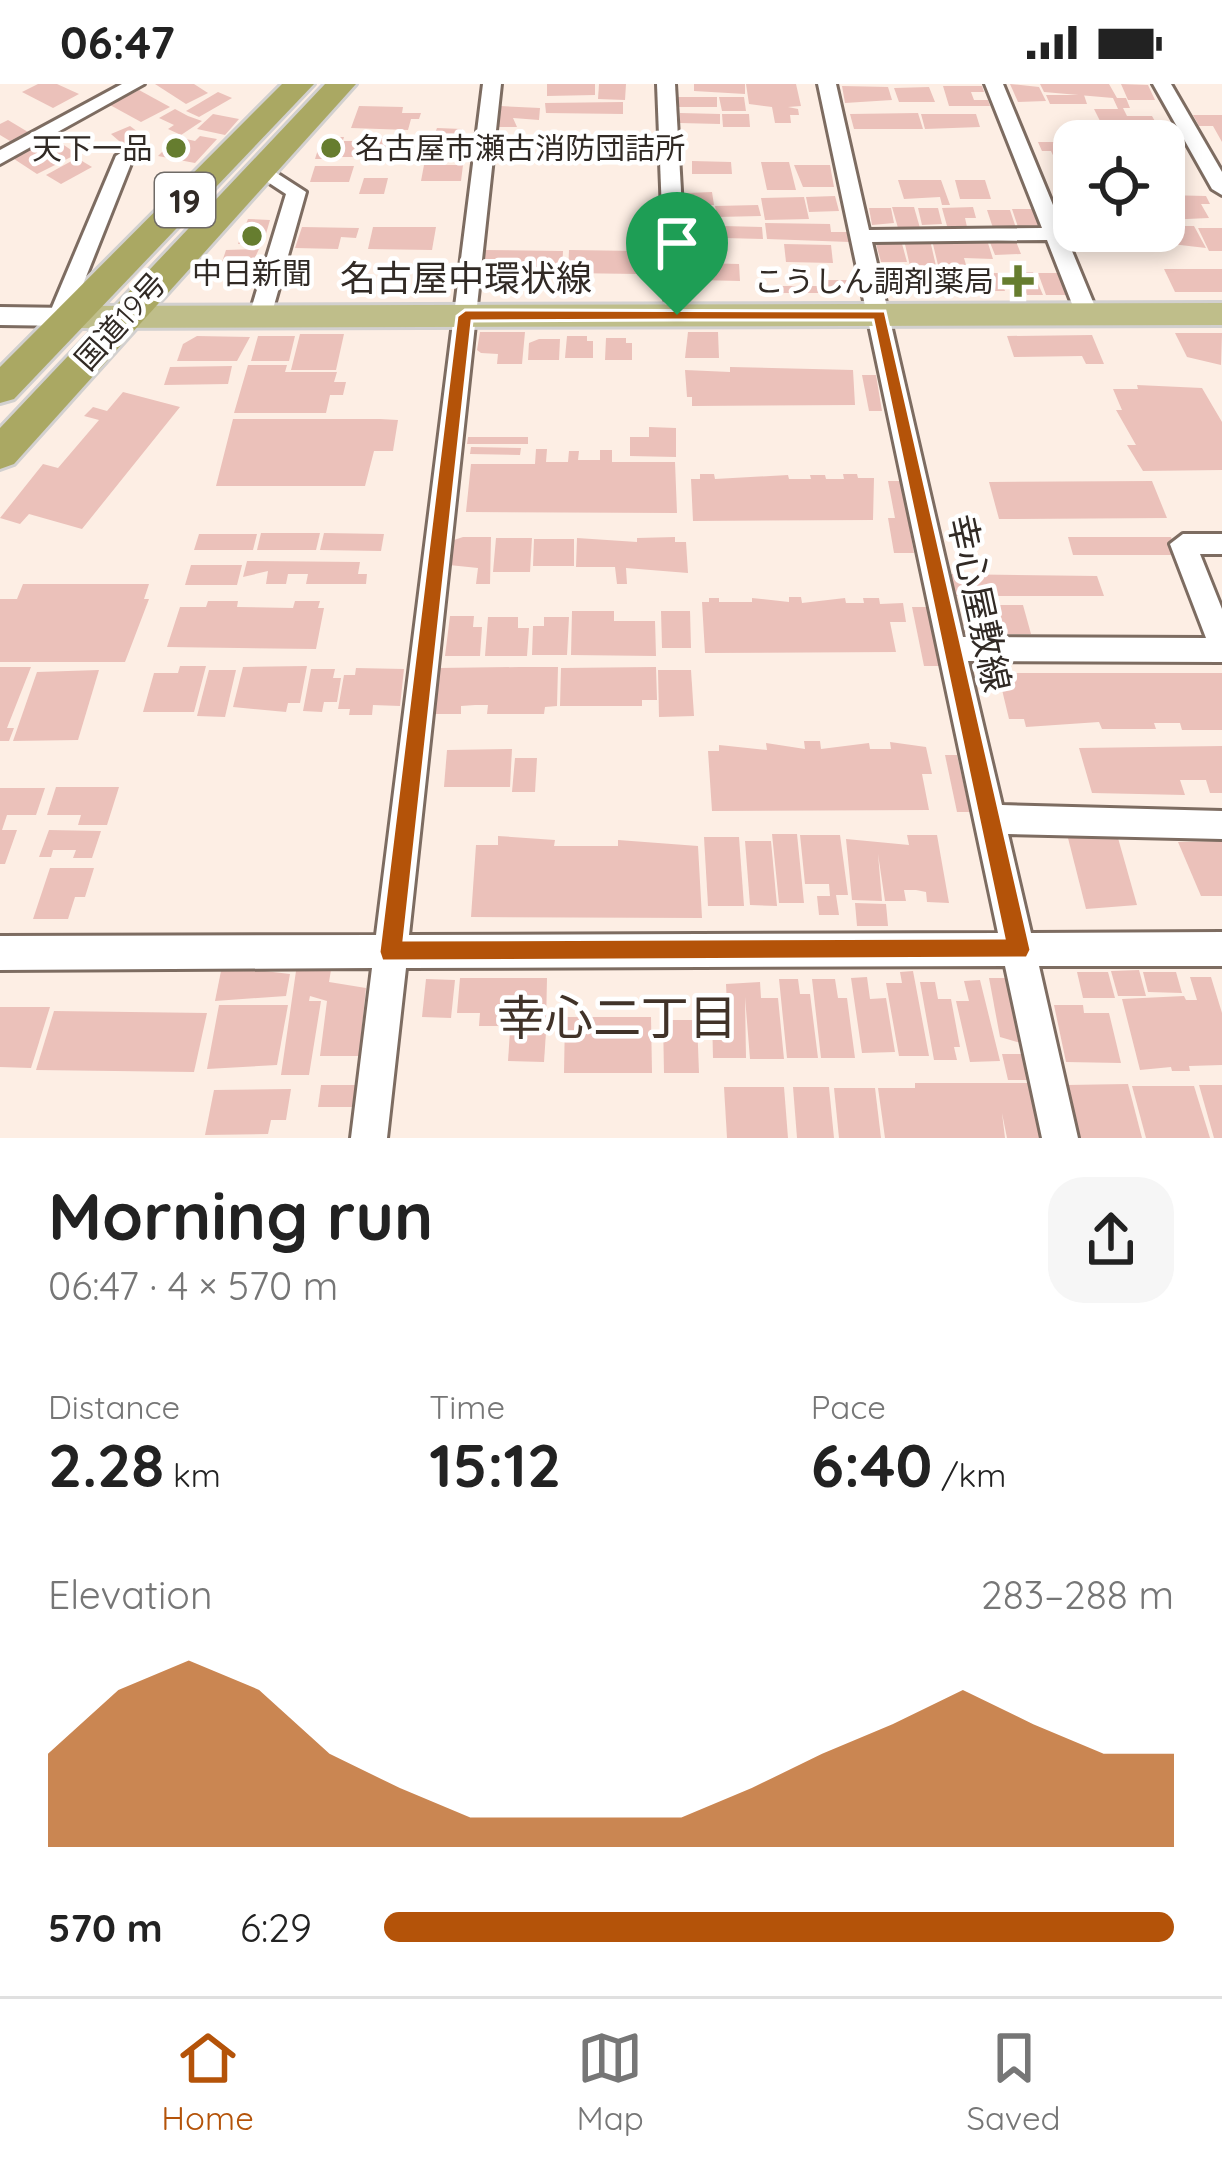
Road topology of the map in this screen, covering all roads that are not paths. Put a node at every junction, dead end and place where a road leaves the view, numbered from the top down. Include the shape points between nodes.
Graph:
1 (135, 84) edge
2 (299, 84) edge
3 (341, 84) edge
4 (491, 84) edge
5 (666, 84) edge
6 (827, 84) edge
7 (994, 84) edge
8 (1162, 84) edge
9 (125, 156) dead end
10 (0, 158) edge
11 (261, 169) junction
12 (1222, 189) edge
13 (1053, 234) joint
14 (862, 236) junction
15 (1061, 252) edge
16 (880, 314) junction
17 (1087, 314) junction
18 (1222, 314) edge
19 (677, 315) junction
20 (0, 316) edge
21 (122, 316) junction
22 (260, 316) junction
23 (465, 316) junction
24 (65, 317) junction
25 (0, 390) edge
26 (0, 454) edge
27 (1222, 544) edge
28 (1222, 646) edge
29 (953, 649) junction
30 (990, 819) junction
31 (1222, 825) edge
32 (1222, 949) edge
33 (1019, 950) junction
34 (391, 952) junction
35 (0, 953) edge
36 (370, 1138) edge
37 (1060, 1138) edge

1 - 10 street
2 - 24 highway, 国道19号 / 19
3 - 11 highway, 国道19号 / 19
4 - 23 street
5 - 19 street
6 - 14 street, 幸心屋敷線
7 - 13 street
8 - 12 street
9 - 24 street
11 - 21 highway, 国道19号 / 19
11 - 22 street via 296,192
13 - 14 street
14 - 16 street, 幸心屋敷線
15 - 17 street
16 - 17 main road, 名古屋中環状線
16 - 19 main road, 名古屋中環状線
16 - 29 street, 幸心屋敷線
17 - 18 main road, 名古屋中環状線
19 - 23 main road, 名古屋中環状線
20 - 24 street
21 - 22 main road, 名古屋中環状線
21 - 24 main road, 名古屋中環状線
21 - 26 highway, 国道19号 / 19
22 - 23 main road, 名古屋中環状線
23 - 34 street
24 - 25 highway, 国道19号 / 19
27 - 28 street via 1183,544
28 - 29 street
29 - 30 street, 幸心屋敷線
30 - 31 street
30 - 33 street, 幸心屋敷線
32 - 33 street
33 - 34 street
33 - 37 street, 幸心屋敷線
34 - 35 street
34 - 36 street

